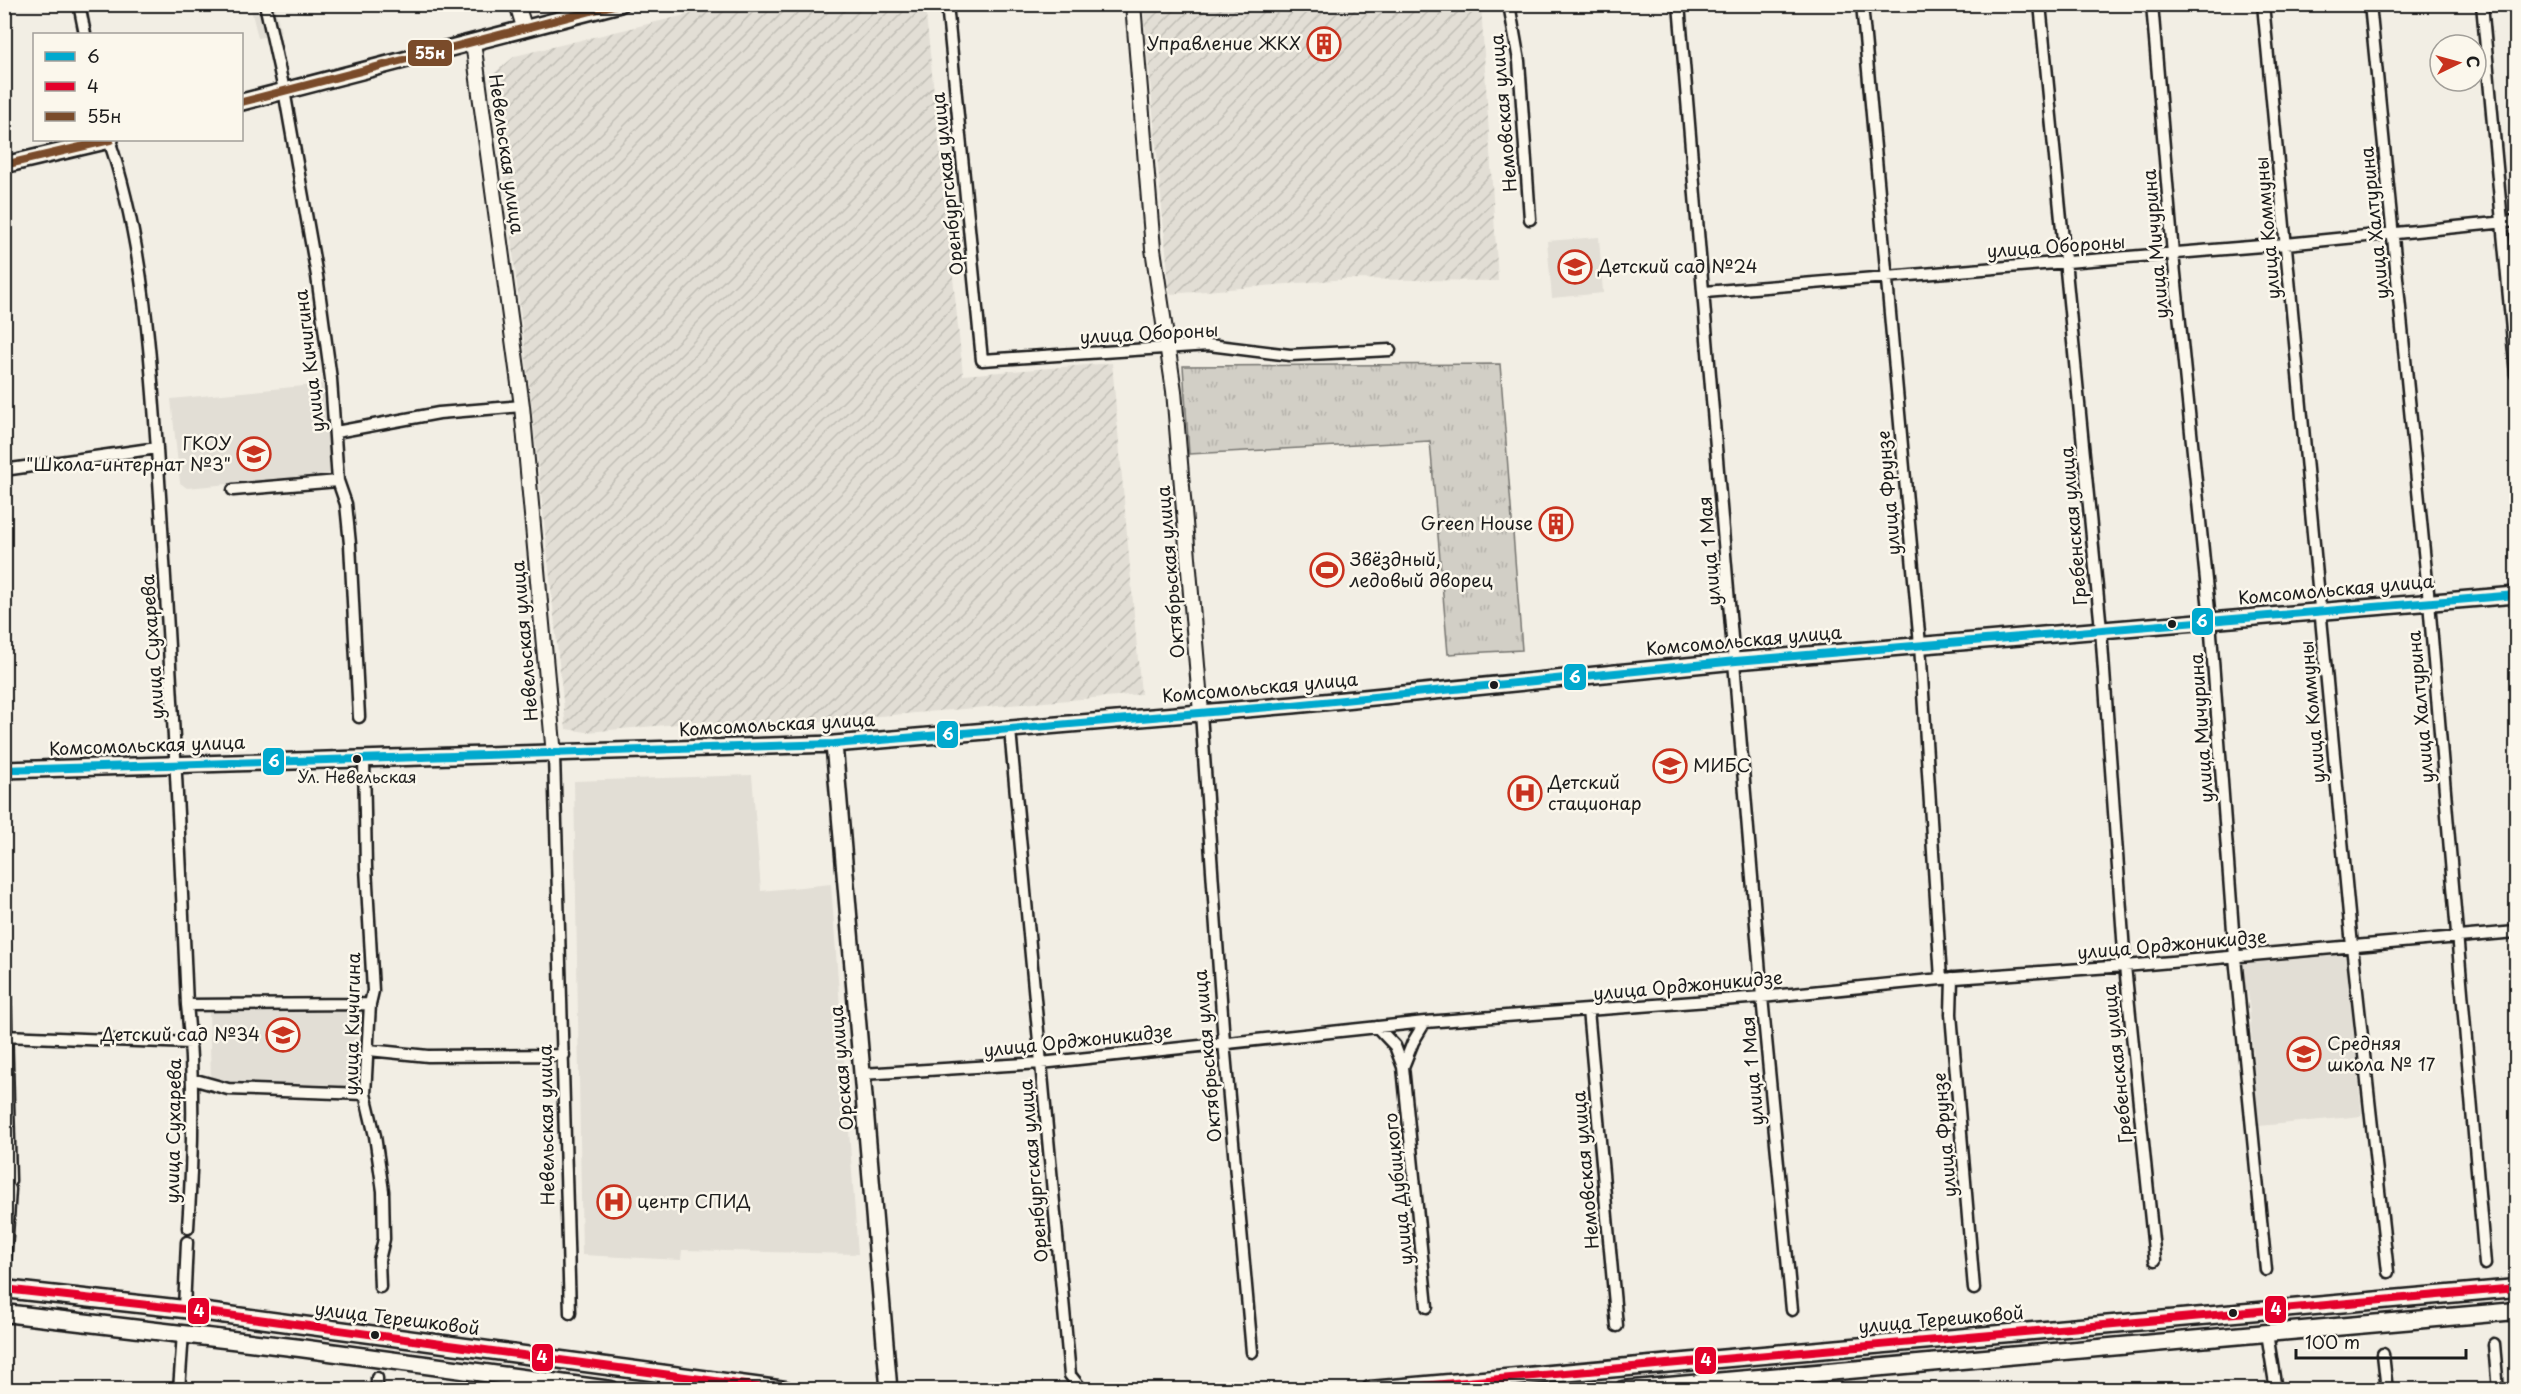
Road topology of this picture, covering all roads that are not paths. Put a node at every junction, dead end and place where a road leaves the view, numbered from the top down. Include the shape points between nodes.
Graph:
1 (79, 4) edge
2 (265, 4) edge
3 (517, 4) edge
4 (620, 4) edge
5 (948, 4) edge
6 (1133, 4) edge
7 (1509, 4) edge
8 (1679, 4) edge
9 (1862, 4) edge
10 (2040, 4) edge
11 (2152, 4) edge
12 (2264, 4) edge
13 (2370, 4) edge
14 (2482, 4) edge
15 (524, 27) junction
16 (85, 33) edge
17 (473, 42) junction
18 (284, 90) junction
19 (243, 102) edge
20 (106, 141) edge
21 (110, 141) edge
22 (4, 165) edge
23 (1530, 219) dead end
24 (2517, 221) edge
25 (2502, 222) junction
26 (2392, 233) junction
27 (2286, 244) junction
28 (2173, 254) junction
29 (2066, 263) junction
30 (1886, 276) junction
31 (1705, 292) junction
32 (1168, 349) junction
33 (1390, 350) dead end
34 (982, 360) joint
35 (2517, 374) edge
36 (522, 406) junction
37 (336, 432) junction
38 (157, 448) junction
39 (4, 470) edge
40 (338, 481) junction
41 (233, 490) dead end
42 (2517, 595) edge
43 (2429, 602) junction
44 (2320, 610) junction
45 (2210, 620) junction
46 (2100, 629) junction
47 (1920, 645) junction
48 (1736, 661) junction
49 (1201, 713) junction
50 (359, 717) dead end
51 (1010, 730) junction
52 (834, 744) junction
53 (554, 754) junction
54 (364, 759) junction
55 (177, 765) junction
56 (4, 770) edge
57 (2517, 932) edge
58 (2456, 937) junction
59 (4, 945) edge
60 (2352, 946) junction
61 (2235, 957) junction
62 (2125, 966) junction
63 (1947, 979) junction
64 (1762, 997) junction
65 (370, 1004) junction
66 (187, 1005) junction
67 (1588, 1010) junction
68 (1425, 1022) junction
69 (1377, 1027) junction
70 (6, 1036) edge
71 (1224, 1042) junction
72 (191, 1043) junction
73 (369, 1050) junction
74 (564, 1055) junction
75 (1041, 1063) junction
76 (1403, 1067) junction
77 (862, 1074) junction
78 (192, 1079) junction
79 (366, 1094) junction
80 (188, 1228) dead end
81 (187, 1242) dead end
82 (2155, 1260) dead end
83 (2485, 1264) dead end
84 (2266, 1269) dead end
85 (2388, 1272) dead end
86 (4, 1281) edge
87 (380, 1287) dead end
88 (2517, 1288) edge
89 (4, 1289) edge
90 (1974, 1289) dead end
91 (1426, 1307) dead end
92 (184, 1309) junction
93 (1792, 1310) dead end
94 (2517, 1311) edge
95 (4, 1313) edge
96 (570, 1313) dead end
97 (1617, 1326) dead end
98 (183, 1333) junction
99 (2267, 1333) junction
100 (2494, 1344) dead end
101 (1252, 1352) dead end
102 (2383, 1354) dead end
103 (1786, 1382) edge
104 (561, 1386) edge
105 (179, 1389) edge
106 (611, 1389) edge
107 (785, 1389) edge
108 (889, 1389) edge
109 (1082, 1389) edge
110 (1370, 1389) edge
111 (1623, 1389) edge
112 (2276, 1389) edge
113 (2387, 1389) edge
114 (2498, 1389) edge

1 - 16 street
2 - 18 street, улица Кичигина
3 - 15 street
4 - 15 main road
5 - 34 street, Оренбургская улица
6 - 32 street, Октябрьская улица via 1153,249
7 - 23 street, Немовская улица via 1519,61
8 - 31 street, улица 1 Мая
9 - 30 street, улица Фрунзе
10 - 29 street, Гребенская улица
11 - 28 street, улица Мичурина
12 - 27 street, улица Коммуны
13 - 26 street, улица Халтурина
14 - 25 street
15 - 17 main road
17 - 18 main road
17 - 36 street, Невельская улица
18 - 19 main road
18 - 37 street, улица Кичигина via 316,276
20 - 22 main road
21 - 38 street, улица Сухарева via 120,170 141,289
24 - 25 street, улица Обороны
25 - 26 street, улица Обороны
25 - 35 street
26 - 27 street, улица Обороны
26 - 43 street, улица Халтурина
27 - 28 street, улица Обороны
27 - 44 street, улица Коммуны
28 - 29 street, улица Обороны
28 - 45 street, улица Мичурина
29 - 30 street, улица Обороны
29 - 46 street, Гребенская улица
30 - 31 street, улица Обороны
30 - 47 street, улица Фрунзе
31 - 48 street, улица 1 Мая
32 - 33 street, улица Обороны via 1209,345 1290,355
32 - 34 street, улица Обороны
32 - 49 street, Октябрьская улица
36 - 37 street via 440,413
36 - 53 street, Невельская улица
37 - 40 street, улица Кичигина
38 - 39 street
38 - 55 street, улица Сухарева
40 - 41 street
40 - 50 street, улица Кичигина via 346,504 350,544
42 - 43 main road, Комсомольская улица
43 - 44 main road, Комсомольская улица
43 - 58 street, улица Халтурина
44 - 45 main road, Комсомольская улица
44 - 60 street, улица Коммуны
45 - 46 main road, Комсомольская улица
45 - 61 street, улица Мичурина
46 - 47 main road, Комсомольская улица
46 - 62 street, Гребенская улица
47 - 48 main road, Комсомольская улица
47 - 63 street, улица Фрунзе
48 - 49 main road, Комсомольская улица
48 - 64 street, улица 1 Мая
49 - 51 main road, Комсомольская улица
49 - 71 street, Октябрьская улица
51 - 52 main road, Комсомольская улица
51 - 75 street, Оренбургская улица
52 - 53 main road, Комсомольская улица
52 - 77 main road, Орская улица
53 - 54 main road, Комсомольская улица
53 - 74 street, Невельская улица
54 - 55 main road, Комсомольская улица
54 - 65 street, улица Кичигина via 373,977
55 - 56 main road, Комсомольская улица
55 - 66 street, улица Сухарева
57 - 58 street, улица Орджоникидзе
58 - 60 street, улица Орджоникидзе
58 - 83 street, улица Халтурина
59 - 70 street
60 - 61 street, улица Орджоникидзе
60 - 85 street, улица Коммуны
61 - 62 street, улица Орджоникидзе
61 - 84 street, улица Мичурина
62 - 63 street, улица Орджоникидзе
62 - 82 street, Гребенская улица
63 - 64 street, улица Орджоникидзе
63 - 90 street, улица Фрунзе
64 - 67 street, улица Орджоникидзе
64 - 93 street, улица 1 Мая
65 - 66 street
65 - 73 street, улица Кичигина
66 - 72 street, улица Сухарева
67 - 68 street, улица Орджоникидзе
67 - 97 street, Немовская улица
68 - 69 street, улица Орджоникидзе
68 - 76 street, улица Дубицкого
69 - 71 street, улица Орджоникидзе
69 - 76 street, улица Дубицкого via 1395,1046
70 - 72 street
70 - 86 street via 10,1185
71 - 75 street, улица Орджоникидзе
71 - 101 street, Октябрьская улица
72 - 78 street, улица Сухарева
73 - 74 street via 428,1056
73 - 79 street, улица Кичигина
74 - 96 street, Невельская улица
75 - 77 street, улица Орджоникидзе
75 - 109 street, Оренбургская улица via 1070,1375
76 - 91 street, улица Дубицкого
77 - 108 main road, Орская улица
78 - 79 street via 228,1089
78 - 80 street, улица Сухарева via 193,1155
79 - 87 street, улица Кичигина via 382,1191
81 - 92 street
88 - 110 main road, улица Терешковой
89 - 92 main road, улица Терешковой
92 - 107 main road, улица Терешковой
94 - 99 main road
95 - 98 main road
98 - 104 main road
98 - 105 street
99 - 103 main road
99 - 112 street
100 - 114 street
102 - 113 street
103 - 111 main road
104 - 106 main road

